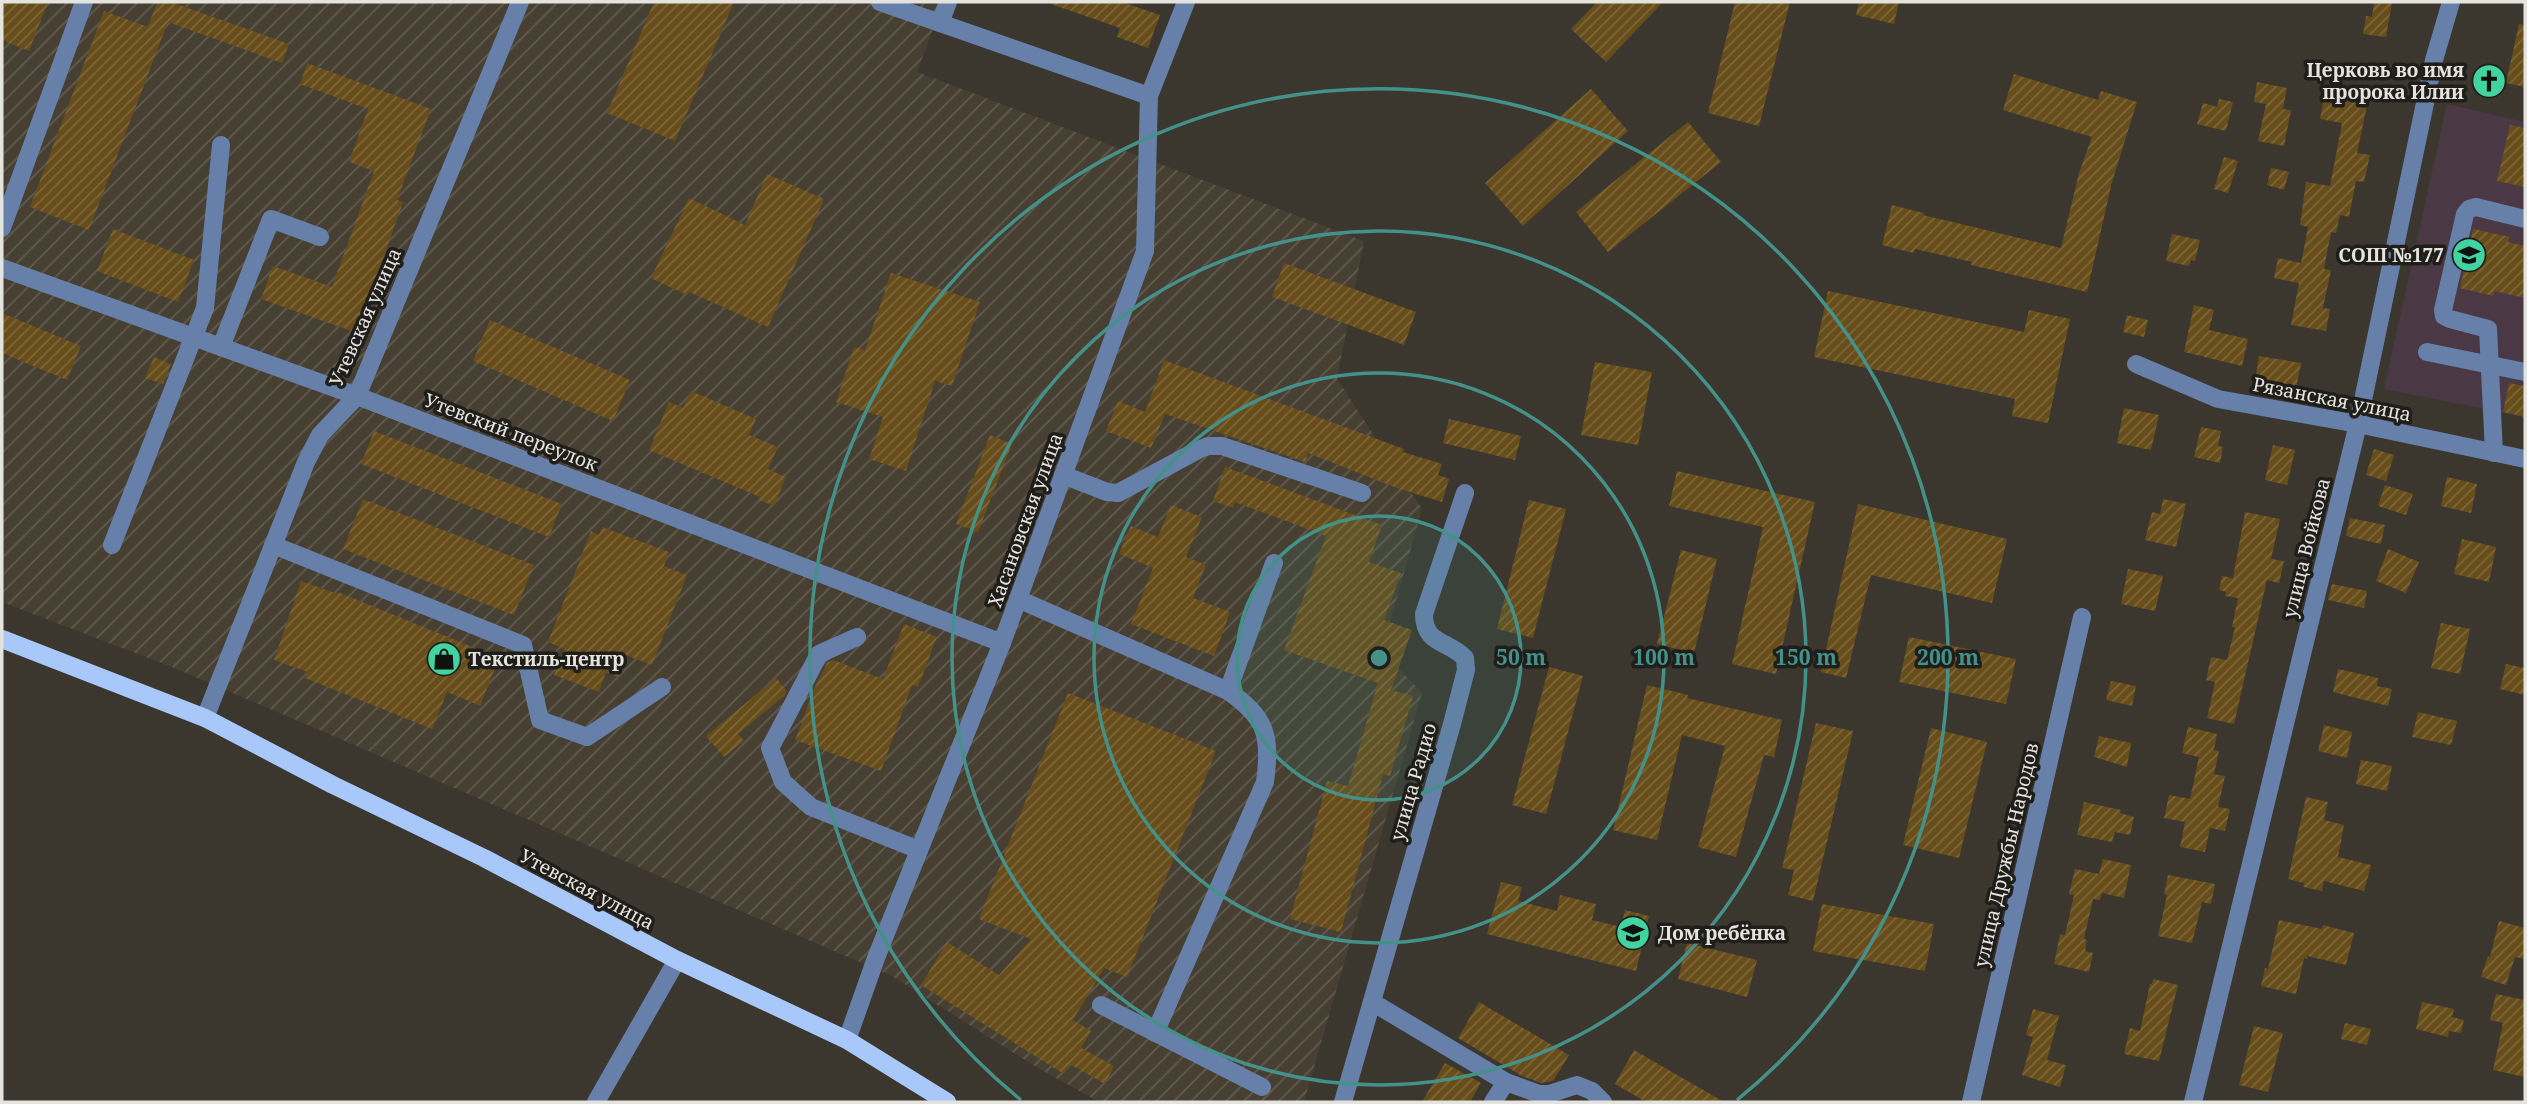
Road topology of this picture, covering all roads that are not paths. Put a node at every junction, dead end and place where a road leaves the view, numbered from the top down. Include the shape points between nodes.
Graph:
1 (84, 2) edge
2 (520, 2) edge
3 (880, 2) edge
4 (948, 2) edge
5 (1186, 2) edge
6 (2451, 2) edge
7 (940, 23) junction
8 (1149, 96) junction
9 (220, 145) dead end
10 (2525, 219) edge
11 (2, 228) edge
12 (320, 237) dead end
13 (2, 268) edge
14 (193, 337) junction
15 (221, 347) junction
16 (2427, 352) dead end
17 (2136, 365) dead end
18 (2490, 365) junction
19 (2525, 372) edge
20 (356, 396) junction
21 (2358, 424) junction
22 (2494, 453) junction
23 (2525, 459) edge
24 (1063, 475) junction
25 (1362, 493) dead end
26 (1465, 494) dead end
27 (113, 545) dead end
28 (273, 545) junction
29 (1273, 563) dead end
30 (1018, 599) junction
31 (2082, 617) dead end
32 (857, 637) dead end
33 (2, 639) edge
34 (1002, 643) junction
35 (662, 687) dead end
36 (1228, 691) junction
37 (205, 718) junction
38 (919, 850) junction
39 (677, 960) junction
40 (1371, 1002) junction
41 (1101, 1005) dead end
42 (1155, 1032) junction
43 (847, 1041) junction
44 (1506, 1082) junction
45 (1262, 1087) dead end
46 (596, 1102) edge
47 (947, 1102) edge
48 (1343, 1102) edge
49 (1493, 1102) edge
50 (1603, 1102) edge
51 (1971, 1102) edge
52 (2193, 1102) edge

1 - 11 street
2 - 20 street, Утевская улица
3 - 7 street
4 - 7 street
5 - 8 street, Хасановская улица
6 - 21 street, улица Войкова via 2434,60
7 - 8 street
8 - 24 street, Хасановская улица via 1145,251
9 - 14 street via 205,308
10 - 18 street via 2476,207 2465,214 2443,310 2450,319 2488,329
12 - 15 street via 271,219
13 - 14 street, Утевский переулок
14 - 15 street, Утевский переулок
14 - 27 street
15 - 20 street, Утевский переулок
16 - 18 street
17 - 21 street, Рязанская улица via 2218,399
18 - 19 street
18 - 22 street
20 - 28 street, Утевская улица via 320,435
20 - 34 street, Утевский переулок
21 - 22 street, Рязанская улица
21 - 52 street, улица Войкова
22 - 23 street, Рязанская улица
24 - 25 street via 1118,493 1198,450 1222,446
24 - 30 street, Хасановская улица
26 - 40 street, улица Радио via 1424,614 1424,627 1432,638 1458,650 1465,658 1466,670
28 - 35 street via 523,645 540,720 587,737
28 - 37 street, Утевская улица
29 - 36 street
30 - 34 street, Хасановская улица
30 - 36 street
31 - 51 street, улица Дружбы Народов
32 - 38 street via 819,654 770,748 783,782 811,807
33 - 37 main road, Утевская улица
34 - 38 street, Хасановская улица
36 - 42 street via 1250,706 1264,728 1269,753 1265,782
37 - 39 main road, Утевская улица
38 - 43 street, Хасановская улица
39 - 43 main road, Утевская улица
39 - 46 street
40 - 44 street
40 - 48 street, улица Радио
41 - 42 street
42 - 45 street
43 - 47 main road, Утевская улица
44 - 49 street
44 - 50 street via 1539,1094 1577,1085

